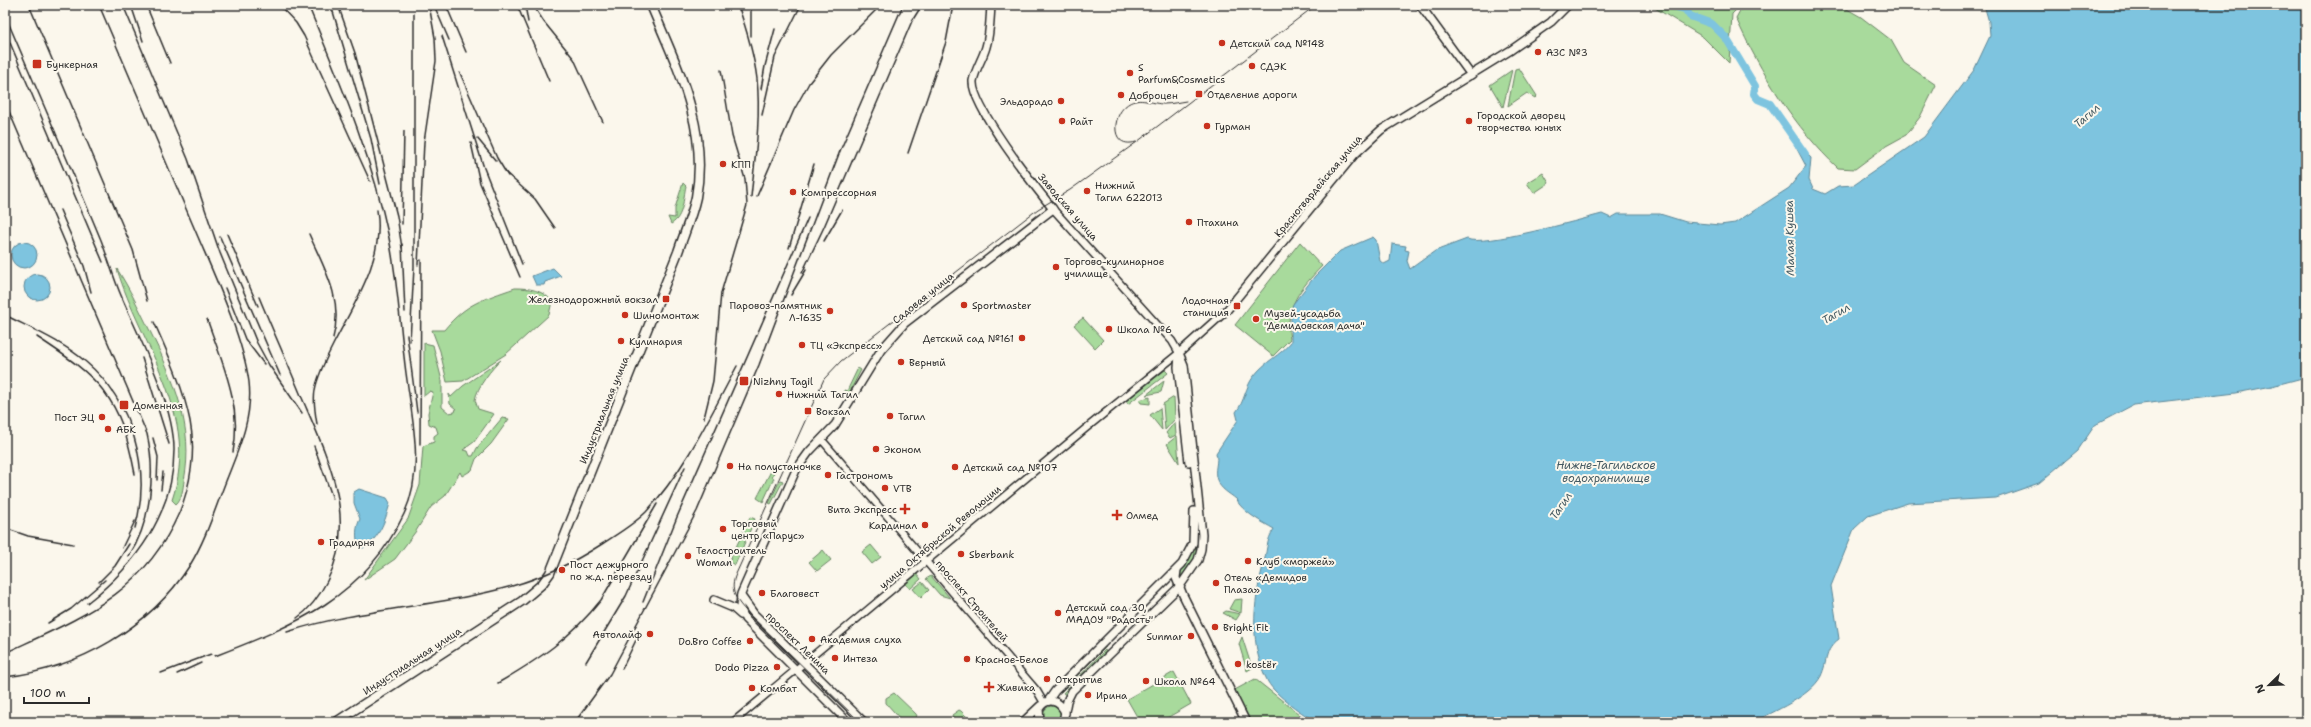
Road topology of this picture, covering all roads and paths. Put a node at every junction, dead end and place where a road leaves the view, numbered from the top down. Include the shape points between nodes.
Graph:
1 (651, 5) edge
2 (991, 5) edge
3 (1420, 5) edge
4 (1568, 5) edge
5 (1471, 75) junction
6 (1053, 209) junction
7 (1179, 353) junction
8 (822, 440) junction
9 (925, 562) junction
10 (1177, 570) junction
11 (1180, 586) junction
12 (741, 594) junction
13 (714, 600) dead end
14 (745, 619) junction
15 (804, 663) junction
16 (797, 670) junction
17 (1045, 703) junction
18 (1065, 713) junction
19 (336, 722) edge
20 (733, 722) edge
21 (848, 722) edge
22 (864, 722) edge
23 (1023, 722) edge
24 (1040, 722) edge
25 (1063, 722) edge
26 (1246, 722) edge

1 - 19 main road, Индустриальная улица via 685,89 694,120 699,150 696,198 678,252 554,564 542,584 526,597
2 - 6 main road, Заводская улица via 986,46 973,82 976,96 1019,165
3 - 5 main road
4 - 5 main road, Красногвардейская улица via 1551,22
5 - 7 main road, Красногвардейская улица via 1381,130 1364,144 1264,268 1220,318
6 - 7 street, Заводская улица via 1172,341
6 - 8 main road, Садовая улица via 904,324 881,350 836,425
7 - 9 street, улица Октябрьской Революции
7 - 10 main road via 1178,367 1195,518 1193,543 1188,556
7 - 11 main road, Заводская улица via 1184,365 1201,549 1196,563
8 - 9 street, проспект Строителей
8 - 12 main road, Садовая улица via 796,470
9 - 15 street, улица Октябрьской Революции
9 - 17 street, проспект Строителей
10 - 11 main road via 1176,578
10 - 17 main road
11 - 18 main road via 1072,691
11 - 26 main road
12 - 14 main road via 740,609
12 - 15 main road, проспект Ленина via 754,614
13 - 14 main road, проспект Ленина via 733,608
14 - 16 main road, проспект Ленина
15 - 16 street, улица Октябрьской Революции
15 - 22 main road, проспект Ленина
16 - 20 street, улица Октябрьской Революции
16 - 21 main road, проспект Ленина
17 - 18 main road via 1054,701 1060,704
17 - 23 main road
17 - 24 main road via 1038,714
18 - 25 main road

